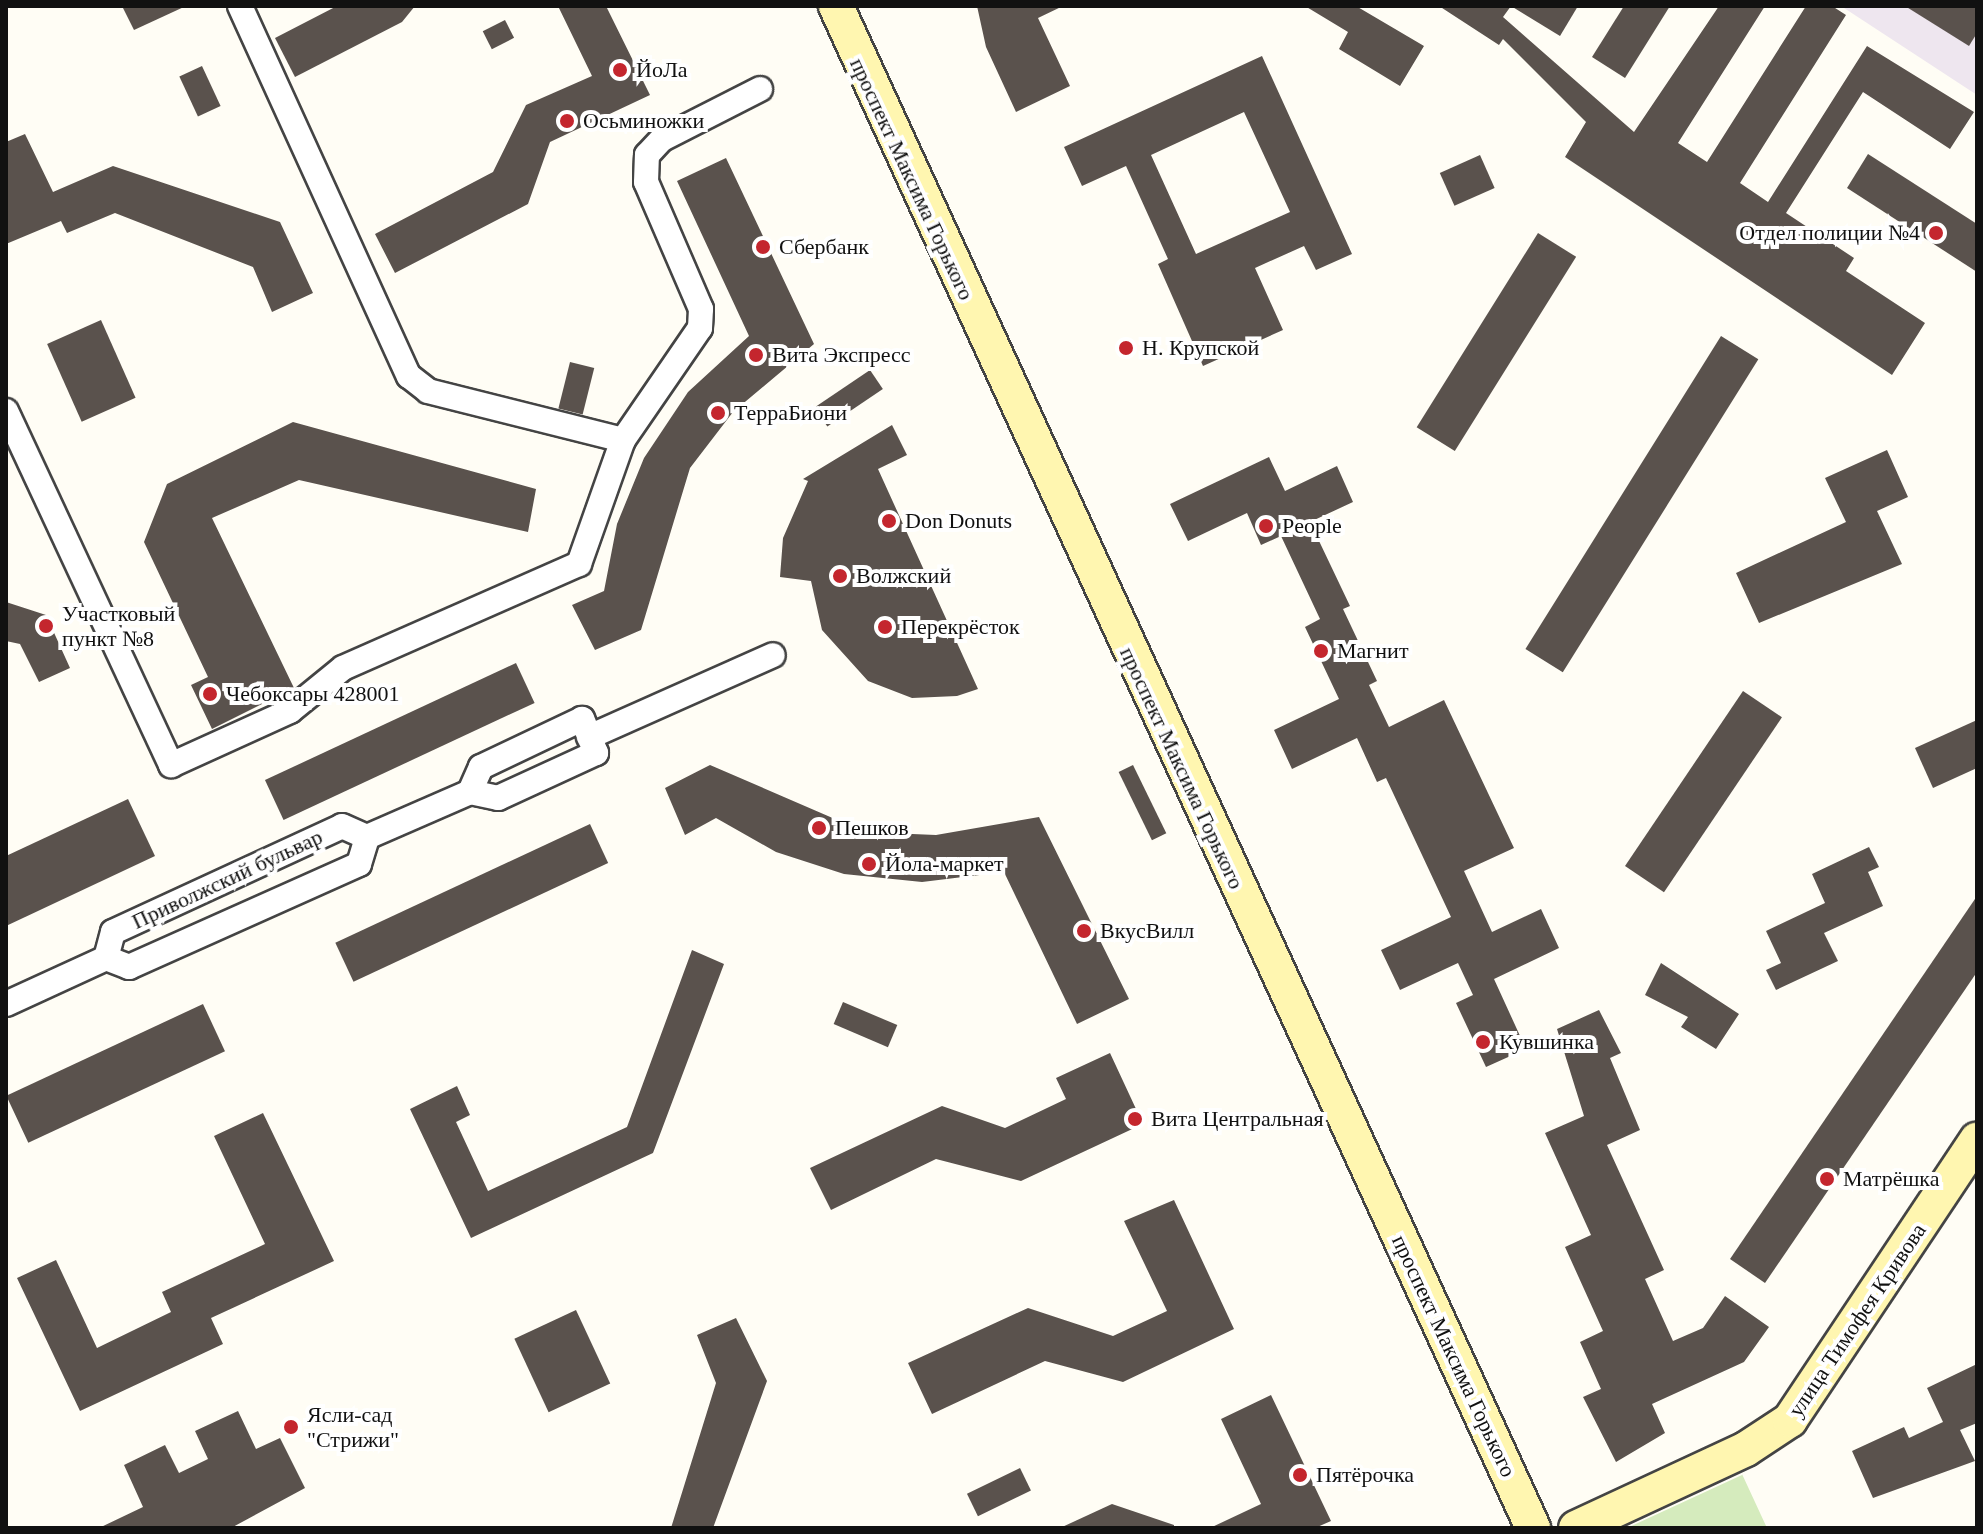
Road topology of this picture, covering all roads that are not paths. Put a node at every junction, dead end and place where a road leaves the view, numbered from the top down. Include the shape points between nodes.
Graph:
1 (240, 6) edge
2 (847, 10) edge
3 (760, 89) dead end
4 (6, 411) edge
5 (623, 440) junction
6 (773, 655) dead end
7 (589, 737) junction
8 (470, 792) junction
9 (367, 837) junction
10 (106, 958) junction
11 (6, 1004) edge
12 (1977, 1140) edge
13 (1366, 1145) junction
14 (1533, 1528) edge
15 (1552, 1528) edge
16 (1576, 1528) edge

1 - 5 street via 409,376 428,391
2 - 13 main road, проспект Максима Горького
3 - 5 street via 662,139 647,155 646,182 701,309 700,328
4 - 5 street via 171,765 290,711 343,668 579,564
6 - 7 street
7 - 8 street via 596,753 498,798
7 - 8 street via 582,719 481,767
8 - 9 street
9 - 10 street, Приволжский бульвар via 359,864 129,967
9 - 10 street, Приволжский бульвар via 342,826 182,899 113,932
10 - 11 street, Приволжский бульвар
12 - 16 main road, улица Тимофея Кривова via 1790,1420 1746,1449
13 - 14 main road, проспект Максима Горького
13 - 15 main road, проспект Максима Горького

